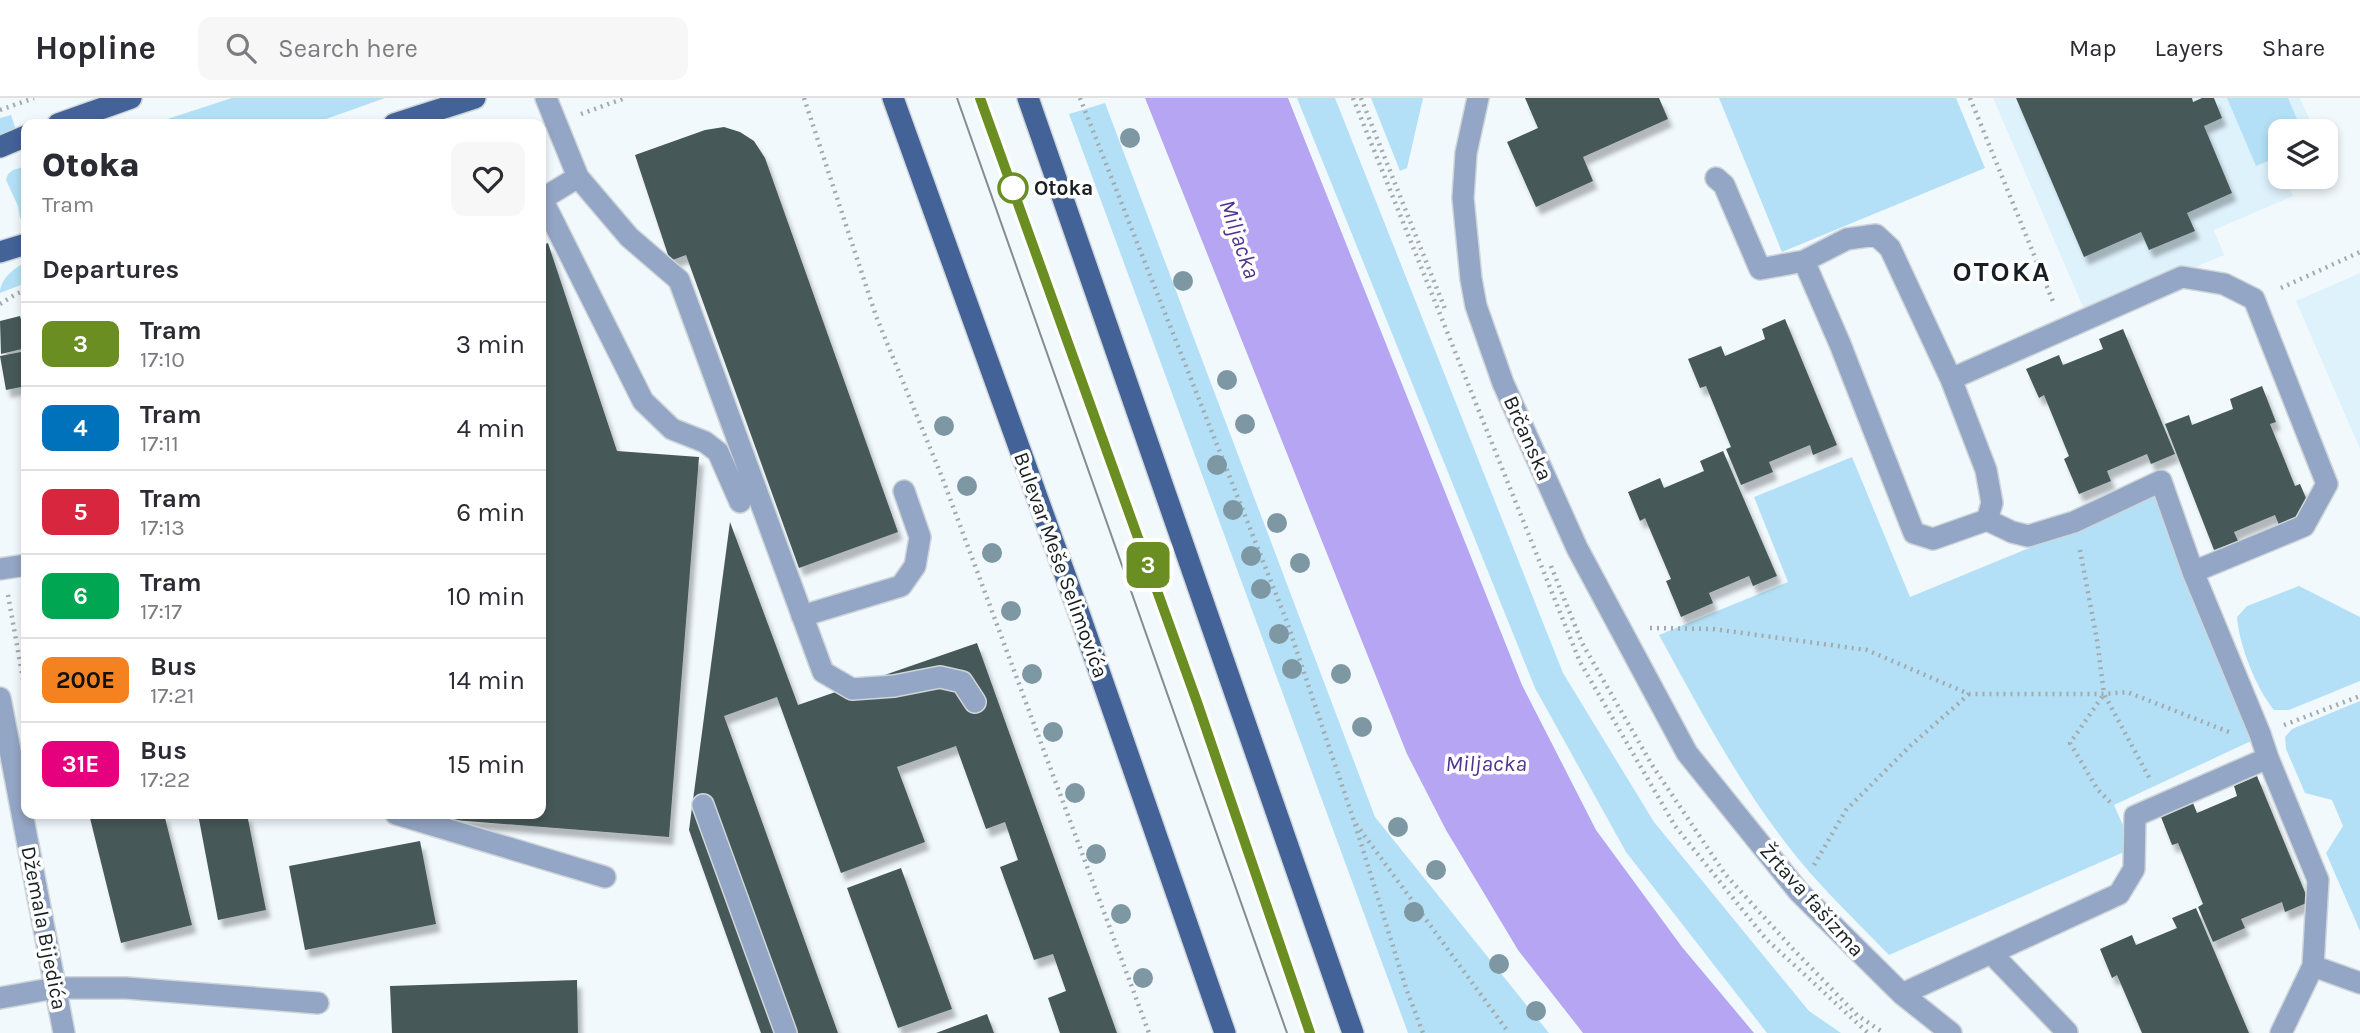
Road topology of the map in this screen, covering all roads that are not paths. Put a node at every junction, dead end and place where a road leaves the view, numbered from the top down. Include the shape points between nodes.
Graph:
1 (131, 98) edge
2 (475, 98) edge
3 (546, 98) edge
4 (893, 98) edge
5 (1028, 98) edge
6 (1478, 98) edge
7 (72, 119) edge
8 (410, 119) edge
9 (21, 138) edge
10 (0, 147) edge
11 (578, 177) junction
12 (1716, 178) dead end
13 (546, 197) edge
14 (546, 207) edge
15 (21, 246) edge
16 (0, 252) edge
17 (1804, 261) junction
18 (1951, 379) junction
19 (904, 491) dead end
20 (740, 502) dead end
21 (1987, 520) junction
22 (21, 566) edge
23 (1, 569) edge
24 (2193, 572) junction
25 (802, 616) junction
26 (0, 698) edge
27 (975, 702) dead end
28 (1687, 753) joint
29 (2268, 758) junction
30 (703, 805) dead end
31 (21, 809) edge
32 (23, 819) edge
33 (413, 819) edge
34 (605, 877) dead end
35 (1991, 953) junction
36 (2314, 966) junction
37 (2360, 983) edge
38 (55, 988) junction
39 (1902, 994) junction
40 (0, 998) edge
41 (318, 1003) dead end
42 (2067, 1032) edge
43 (64, 1033) edge
44 (786, 1033) edge
45 (1225, 1033) edge
46 (1353, 1033) edge
47 (1951, 1033) edge
48 (2281, 1033) edge

1 - 7 main road
2 - 8 main road
3 - 11 street
4 - 45 main road, Bulevar Meše Selimovića
5 - 46 main road
6 - 28 street, Brčanska via 1466,153 1463,198 1476,306 1503,383 1577,548
9 - 10 main road
11 - 13 street
11 - 25 street via 629,237 679,280
12 - 17 street via 1724,185 1760,269
14 - 20 street via 643,401 672,429 718,452
15 - 16 main road
17 - 18 street via 1847,239 1876,235 1890,248
17 - 21 street via 1914,533 1933,539
18 - 21 street via 1986,470 1992,503
18 - 24 street via 2182,277 2224,284 2254,299 2327,484 2304,526
19 - 25 street via 920,537 915,566 901,586
21 - 24 street via 2028,536 2074,522 2161,481
22 - 23 street
24 - 29 street
25 - 27 street via 823,672 852,689 894,687 940,677 962,682
26 - 31 street, Džemala Bijedića
28 - 39 street, Žrtava fašizma via 1799,892
29 - 35 street via 2135,816 2134,870 2119,894
29 - 36 street via 2318,880
30 - 44 street
32 - 38 street, Džemala Bijedića
33 - 34 street
35 - 39 street
35 - 42 street
36 - 37 street
36 - 48 street
38 - 40 street
38 - 41 street via 126,988
38 - 43 street, Džemala Bijedića
39 - 47 street, Žrtava fašizma

